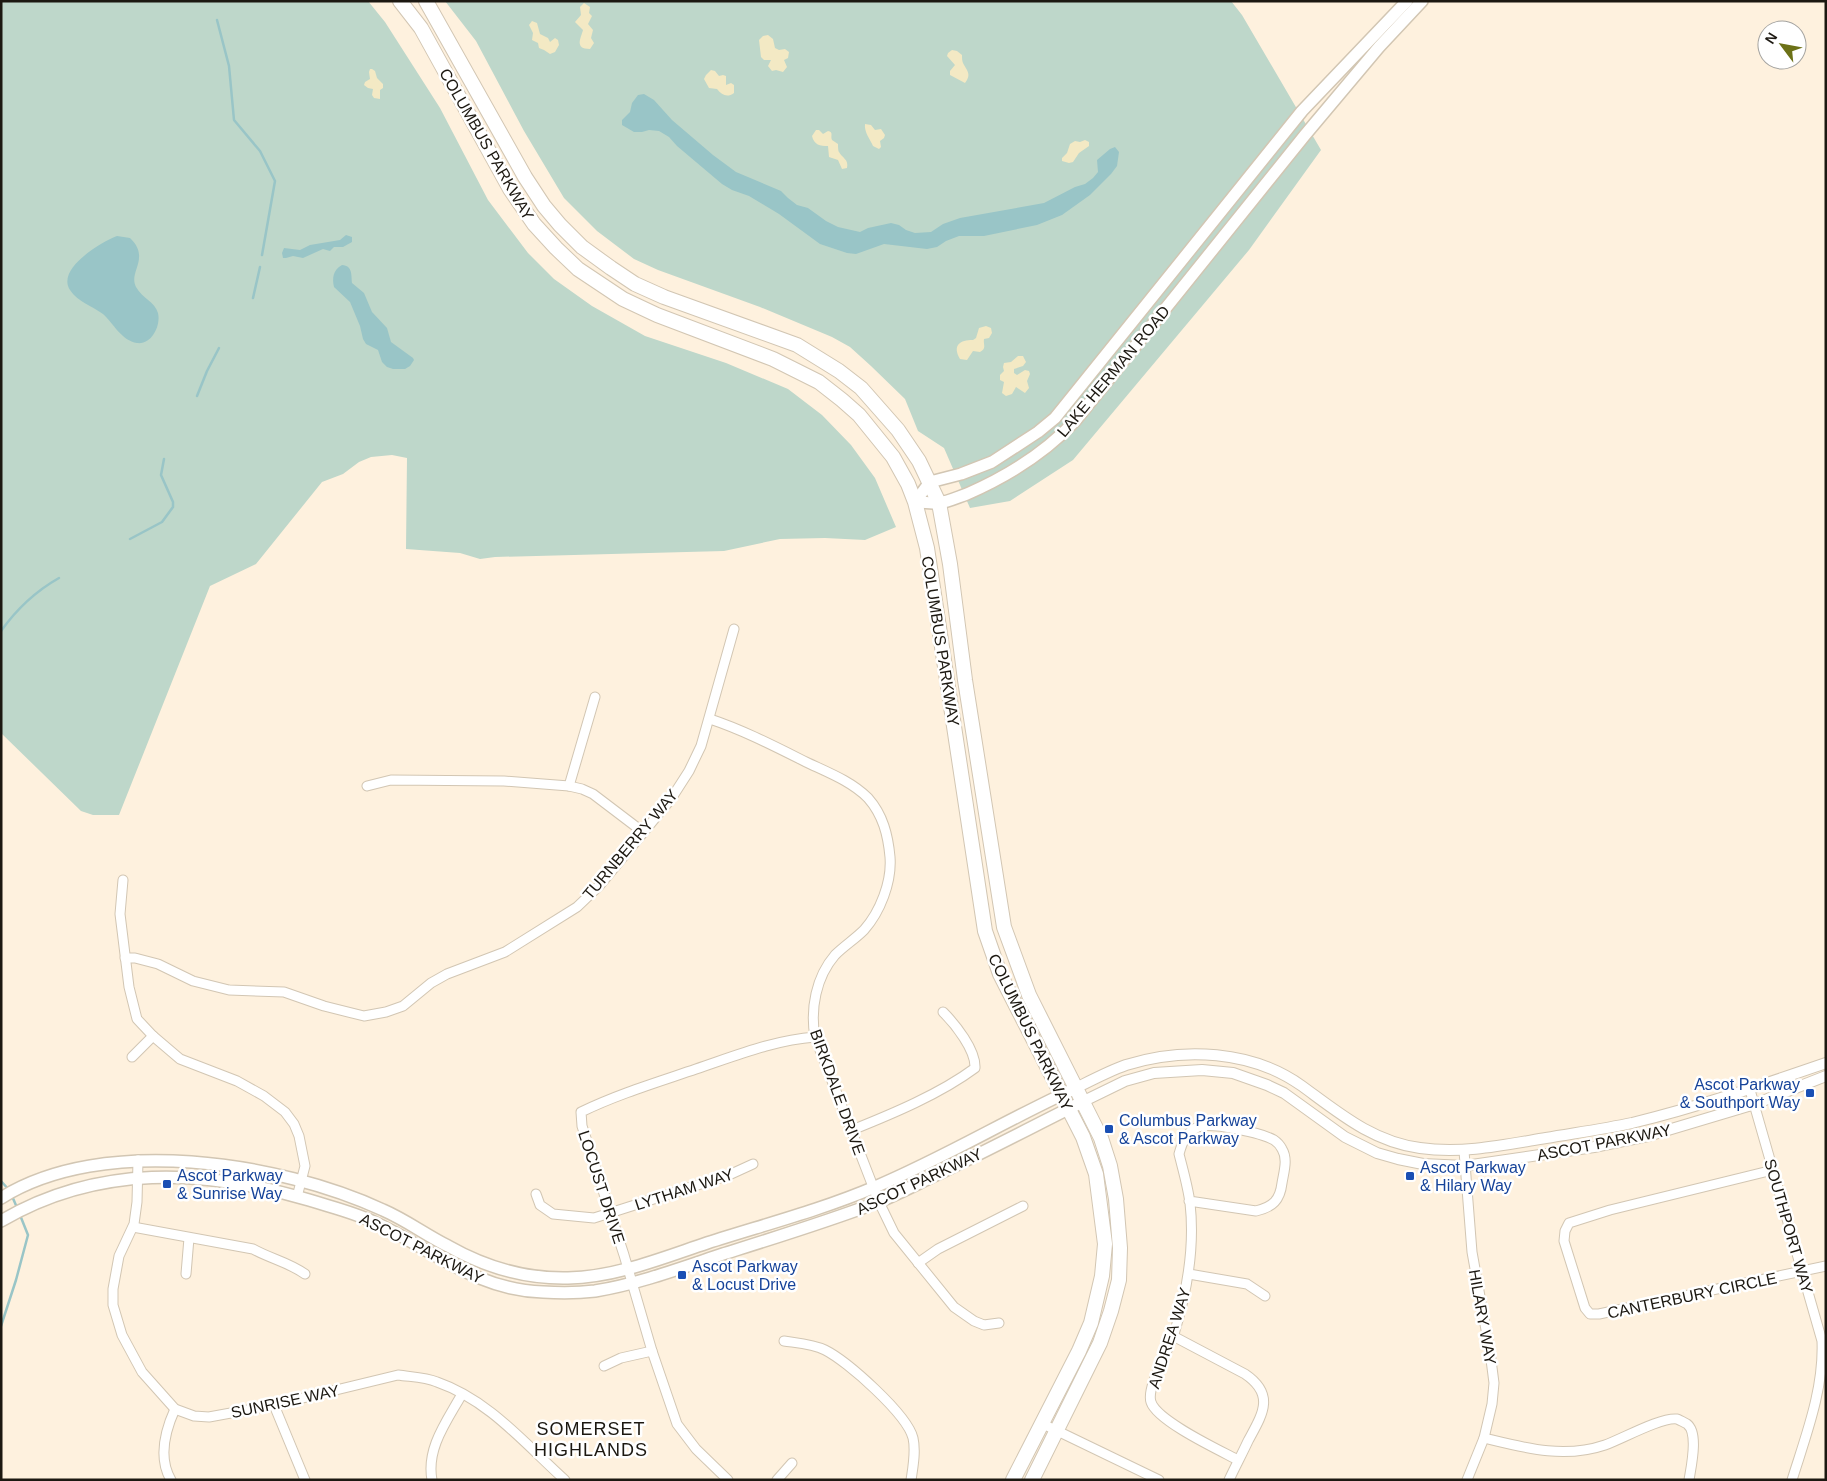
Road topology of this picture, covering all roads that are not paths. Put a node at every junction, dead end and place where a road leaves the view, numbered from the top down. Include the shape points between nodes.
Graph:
1 (400, 1) edge
2 (426, 1) edge
3 (1407, 1) edge
4 (1422, 1) edge
5 (930, 482) junction
6 (915, 502) junction
7 (939, 503) junction
8 (734, 629) dead end
9 (595, 697) dead end
10 (710, 718) junction
11 (367, 786) dead end
12 (569, 786) junction
13 (643, 832) junction
14 (123, 880) dead end
15 (125, 958) junction
16 (943, 1012) dead end
17 (153, 1036) junction
18 (815, 1037) junction
19 (132, 1057) dead end
20 (1826, 1063) edge
21 (1826, 1076) edge
22 (1076, 1088) junction
23 (1750, 1090) junction
24 (1062, 1094) junction
25 (1084, 1101) junction
26 (1754, 1104) junction
27 (1068, 1108) junction
28 (852, 1130) junction
29 (1464, 1150) junction
30 (138, 1160) junction
31 (753, 1164) dead end
32 (1465, 1166) junction
33 (1774, 1170) junction
34 (137, 1178) junction
35 (302, 1182) junction
36 (873, 1188) junction
37 (536, 1194) dead end
38 (297, 1197) junction
39 (2, 1198) edge
40 (1190, 1201) junction
41 (879, 1202) junction
42 (1023, 1206) dead end
43 (610, 1214) junction
44 (3, 1220) edge
45 (133, 1227) junction
46 (189, 1238) junction
47 (918, 1263) junction
48 (1826, 1266) edge
49 (628, 1268) junction
50 (1802, 1271) junction
51 (186, 1274) dead end
52 (305, 1274) dead end
53 (1189, 1274) junction
54 (632, 1283) junction
55 (1265, 1296) dead end
56 (999, 1323) dead end
57 (1173, 1336) junction
58 (784, 1340) dead end
59 (652, 1351) junction
60 (604, 1366) dead end
61 (462, 1394) junction
62 (274, 1405) junction
63 (176, 1409) junction
64 (1043, 1424) junction
65 (1058, 1430) junction
66 (1484, 1438) junction
67 (1238, 1460) junction
68 (792, 1463) dead end
69 (171, 1480) edge
70 (305, 1480) edge
71 (432, 1480) edge
72 (565, 1480) edge
73 (728, 1480) edge
74 (777, 1480) edge
75 (911, 1480) edge
76 (1013, 1480) edge
77 (1032, 1480) edge
78 (1159, 1480) edge
79 (1229, 1480) edge
80 (1467, 1480) edge
81 (1689, 1480) edge
82 (1792, 1480) edge

1 - 6 main road, COLUMBUS PARKWAY via 421,28 510,189 534,224 556,248 578,269 623,299 773,359 819,382 859,415 879,438 908,484
2 - 5 main road, COLUMBUS PARKWAY via 544,206 582,246 635,284 797,345 839,371 861,388 898,430
3 - 5 main road, LAKE HERMAN ROAD via 1302,111 1055,418 992,462
4 - 7 main road, LAKE HERMAN ROAD via 1305,135 1076,421 1047,448 1010,473 984,487
5 - 6 main road
5 - 7 main road, COLUMBUS PARKWAY
6 - 7 main road, LAKE HERMAN ROAD
6 - 24 main road, COLUMBUS PARKWAY via 927,548 985,932 1000,974
7 - 22 main road, COLUMBUS PARKWAY via 1004,927 1029,994
8 - 10 street, TURNBERRY WAY
9 - 12 street
10 - 13 street, TURNBERRY WAY via 690,771
10 - 18 street, BIRKDALE DRIVE via 738,728 858,789 880,815 886,828 891,868 887,889 864,930 836,955 823,975 813,1011
11 - 12 street via 391,780
12 - 13 street via 592,794
13 - 15 street, TURNBERRY WAY via 600,885 577,907 506,952 447,974 403,1006 386,1012 364,1016 284,992 229,990 193,982 158,964
14 - 15 street via 120,914
15 - 17 street via 137,1019
16 - 28 street via 962,1034 976,1062 975,1068 894,1114
17 - 19 street
17 - 35 street via 180,1060 236,1081 285,1112 300,1136 305,1166
18 - 28 street, BIRKDALE DRIVE
18 - 43 street, LOCUST DRIVE via 794,1038 760,1047 631,1091 581,1112 582,1126
20 - 23 street, ASCOT PARKWAY
21 - 26 street, ASCOT PARKWAY
22 - 24 main road, ASCOT PARKWAY
22 - 25 main road, COLUMBUS PARKWAY
22 - 29 street, ASCOT PARKWAY via 1113,1070 1154,1058 1195,1053 1235,1058 1282,1075 1353,1124 1383,1139 1420,1148
23 - 26 street, SOUTHPORT WAY
23 - 29 street, ASCOT PARKWAY via 1631,1123
24 - 27 main road, COLUMBUS PARKWAY
24 - 36 main road, ASCOT PARKWAY
25 - 27 main road, ASCOT PARKWAY
25 - 32 street, ASCOT PARKWAY via 1125,1081 1154,1073 1202,1070 1233,1073 1284,1094 1345,1137 1377,1153 1423,1164
25 - 65 main road, COLUMBUS PARKWAY via 1110,1166 1120,1248 1119,1280 1100,1342
26 - 32 street, ASCOT PARKWAY via 1648,1136
26 - 33 street, SOUTHPORT WAY
27 - 41 main road, ASCOT PARKWAY
27 - 64 main road, COLUMBUS PARKWAY via 1096,1174 1104,1260 1091,1323
28 - 36 street, BIRKDALE DRIVE
29 - 32 street, HILARY WAY
30 - 34 street
30 - 35 main road, ASCOT PARKWAY via 217,1164
30 - 39 main road, ASCOT PARKWAY via 101,1163 48,1176
31 - 43 street, LYTHAM WAY via 730,1175
32 - 66 street, HILARY WAY via 1472,1252 1494,1383
33 - 50 street, SOUTHPORT WAY
33 - 50 street, CANTERBURY CIRCLE via 1620,1207 1569,1223 1564,1241 1585,1308 1590,1314
34 - 38 main road, ASCOT PARKWAY via 168,1176 209,1180 262,1187
34 - 44 main road, ASCOT PARKWAY via 85,1186 50,1197
34 - 45 street
35 - 38 street
35 - 49 main road, ASCOT PARKWAY via 364,1201 407,1221 447,1246 496,1268 544,1278 590,1277
36 - 41 street, BIRKDALE DRIVE
36 - 49 main road, ASCOT PARKWAY
37 - 43 street, LYTHAM WAY via 540,1205 553,1214 594,1218
38 - 54 main road, ASCOT PARKWAY via 373,1222 463,1272 500,1285 540,1292 567,1292 595,1291
40 - 40 street, ANDREA WAY via 1256,1211 1266,1209 1281,1193 1286,1162 1279,1144 1257,1134 1209,1125 1192,1130 1184,1140 1180,1154
40 - 53 street, ANDREA WAY
41 - 47 street, BIRKDALE DRIVE via 894,1233
41 - 54 main road, ASCOT PARKWAY
42 - 47 street via 938,1249
43 - 49 street, LOCUST DRIVE
45 - 46 street
45 - 63 street via 115,1270 113,1297 117,1321 142,1372
46 - 51 street
46 - 52 street via 253,1249
47 - 56 street, BIRKDALE DRIVE via 964,1315 984,1325
48 - 50 street
49 - 54 street, LOCUST DRIVE
50 - 82 street, SOUTHPORT WAY via 1822,1341 1822,1358 1816,1403
53 - 55 street via 1247,1284
53 - 57 street, ANDREA WAY
54 - 59 street, LOCUST DRIVE
57 - 67 street, ANDREA WAY via 1151,1389 1151,1402 1171,1423
57 - 67 street via 1245,1374 1260,1387 1264,1401 1262,1415
58 - 75 street via 824,1350 844,1363 901,1416 913,1438
59 - 60 street via 621,1358
59 - 73 street, LOCUST DRIVE via 677,1424
61 - 62 street, SUNRISE WAY via 436,1382 398,1375
61 - 71 street via 435,1443 431,1457
61 - 72 street, SUNRISE WAY via 493,1413
62 - 63 street, SUNRISE WAY via 209,1417 194,1416
62 - 70 street
63 - 69 street via 164,1448
64 - 65 street
64 - 76 main road, COLUMBUS PARKWAY
65 - 77 main road, COLUMBUS PARKWAY
65 - 78 street
66 - 80 street, HILARY WAY
66 - 81 street via 1528,1448 1579,1452 1678,1419 1689,1425 1693,1435
67 - 79 street
68 - 74 street

